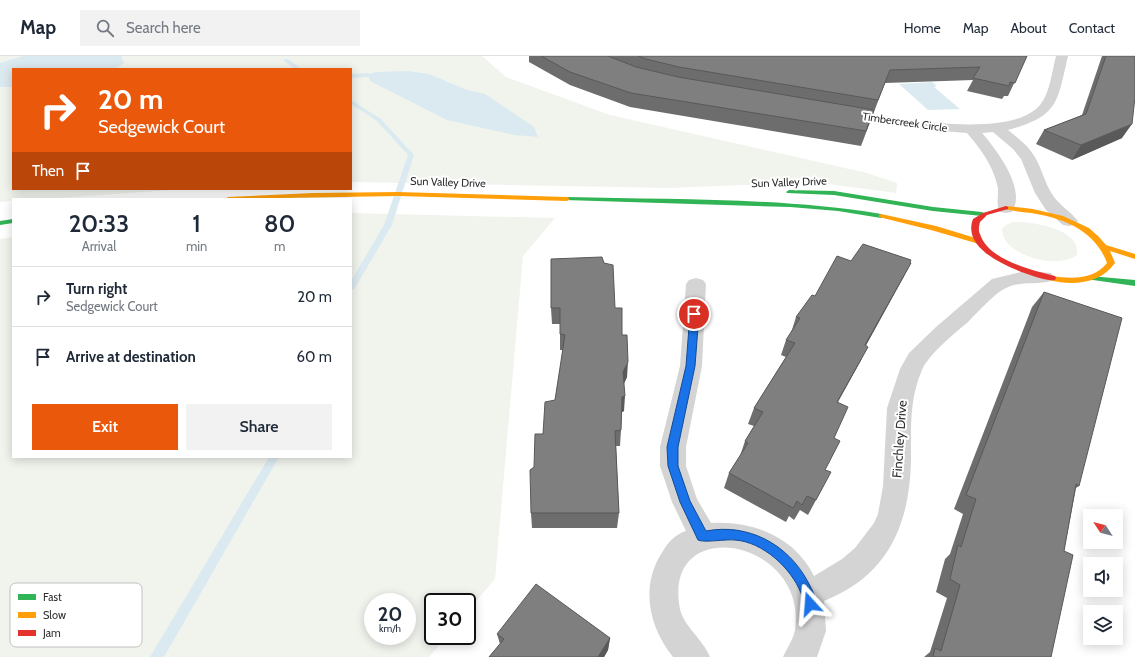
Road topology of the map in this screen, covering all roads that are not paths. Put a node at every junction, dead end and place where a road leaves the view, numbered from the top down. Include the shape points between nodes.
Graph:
1 (1062, 56) edge
2 (831, 111) edge
3 (996, 127) junction
4 (971, 129) junction
5 (776, 193) dead end
6 (761, 194) dead end
7 (247, 198) edge
8 (668, 203) junction
9 (1006, 208) junction
10 (982, 214) junction
11 (12, 221) edge
12 (1069, 221) junction
13 (0, 223) edge
14 (979, 242) junction
15 (1106, 247) junction
16 (996, 256) junction
17 (1135, 257) edge
18 (1044, 277) junction
19 (1092, 278) junction
20 (999, 283) junction
21 (1135, 283) edge
22 (696, 284) dead end
23 (703, 536) junction
24 (807, 593) junction
25 (694, 657) edge
26 (799, 657) edge

1 - 3 street, Timbercreek Circle via 1048,103 1043,110 1026,120
2 - 4 street, Timbercreek Circle via 911,124
3 - 4 street, Timbercreek Circle
3 - 12 street via 1028,158 1043,193 1052,206
4 - 9 street via 998,165 1008,198
5 - 10 street, Sun Valley Drive via 834,193
6 - 8 street, Sun Valley Drive
7 - 8 street, Sun Valley Drive via 411,193
8 - 14 street, Sun Valley Drive via 788,205 844,210 923,224
9 - 10 street, Sun Valley Drive
9 - 12 street, Sun Valley Drive via 1033,211
10 - 14 street via 974,229
11 - 13 street
12 - 15 street, Sun Valley Drive via 1097,238
14 - 16 street, Sun Valley Drive
15 - 17 street, Sun Valley Drive
15 - 19 street, Sun Valley Drive via 1111,263 1106,272
16 - 18 street, Sun Valley Drive via 1016,267
16 - 20 street
18 - 19 street, Sun Valley Drive via 1079,280
18 - 20 street, Finchley Drive via 1024,277
19 - 21 street, Sun Valley Drive
20 - 24 street, Finchley Drive via 943,332 910,369 899,408 895,497 883,534 872,551 843,577
22 - 23 street via 691,366 672,447 673,466 685,502
23 - 24 street via 719,533 737,534 770,548 786,560 798,575
23 - 25 street via 686,545 673,559 664,576 663,597 667,619 678,640
24 - 26 street via 812,615 810,636

